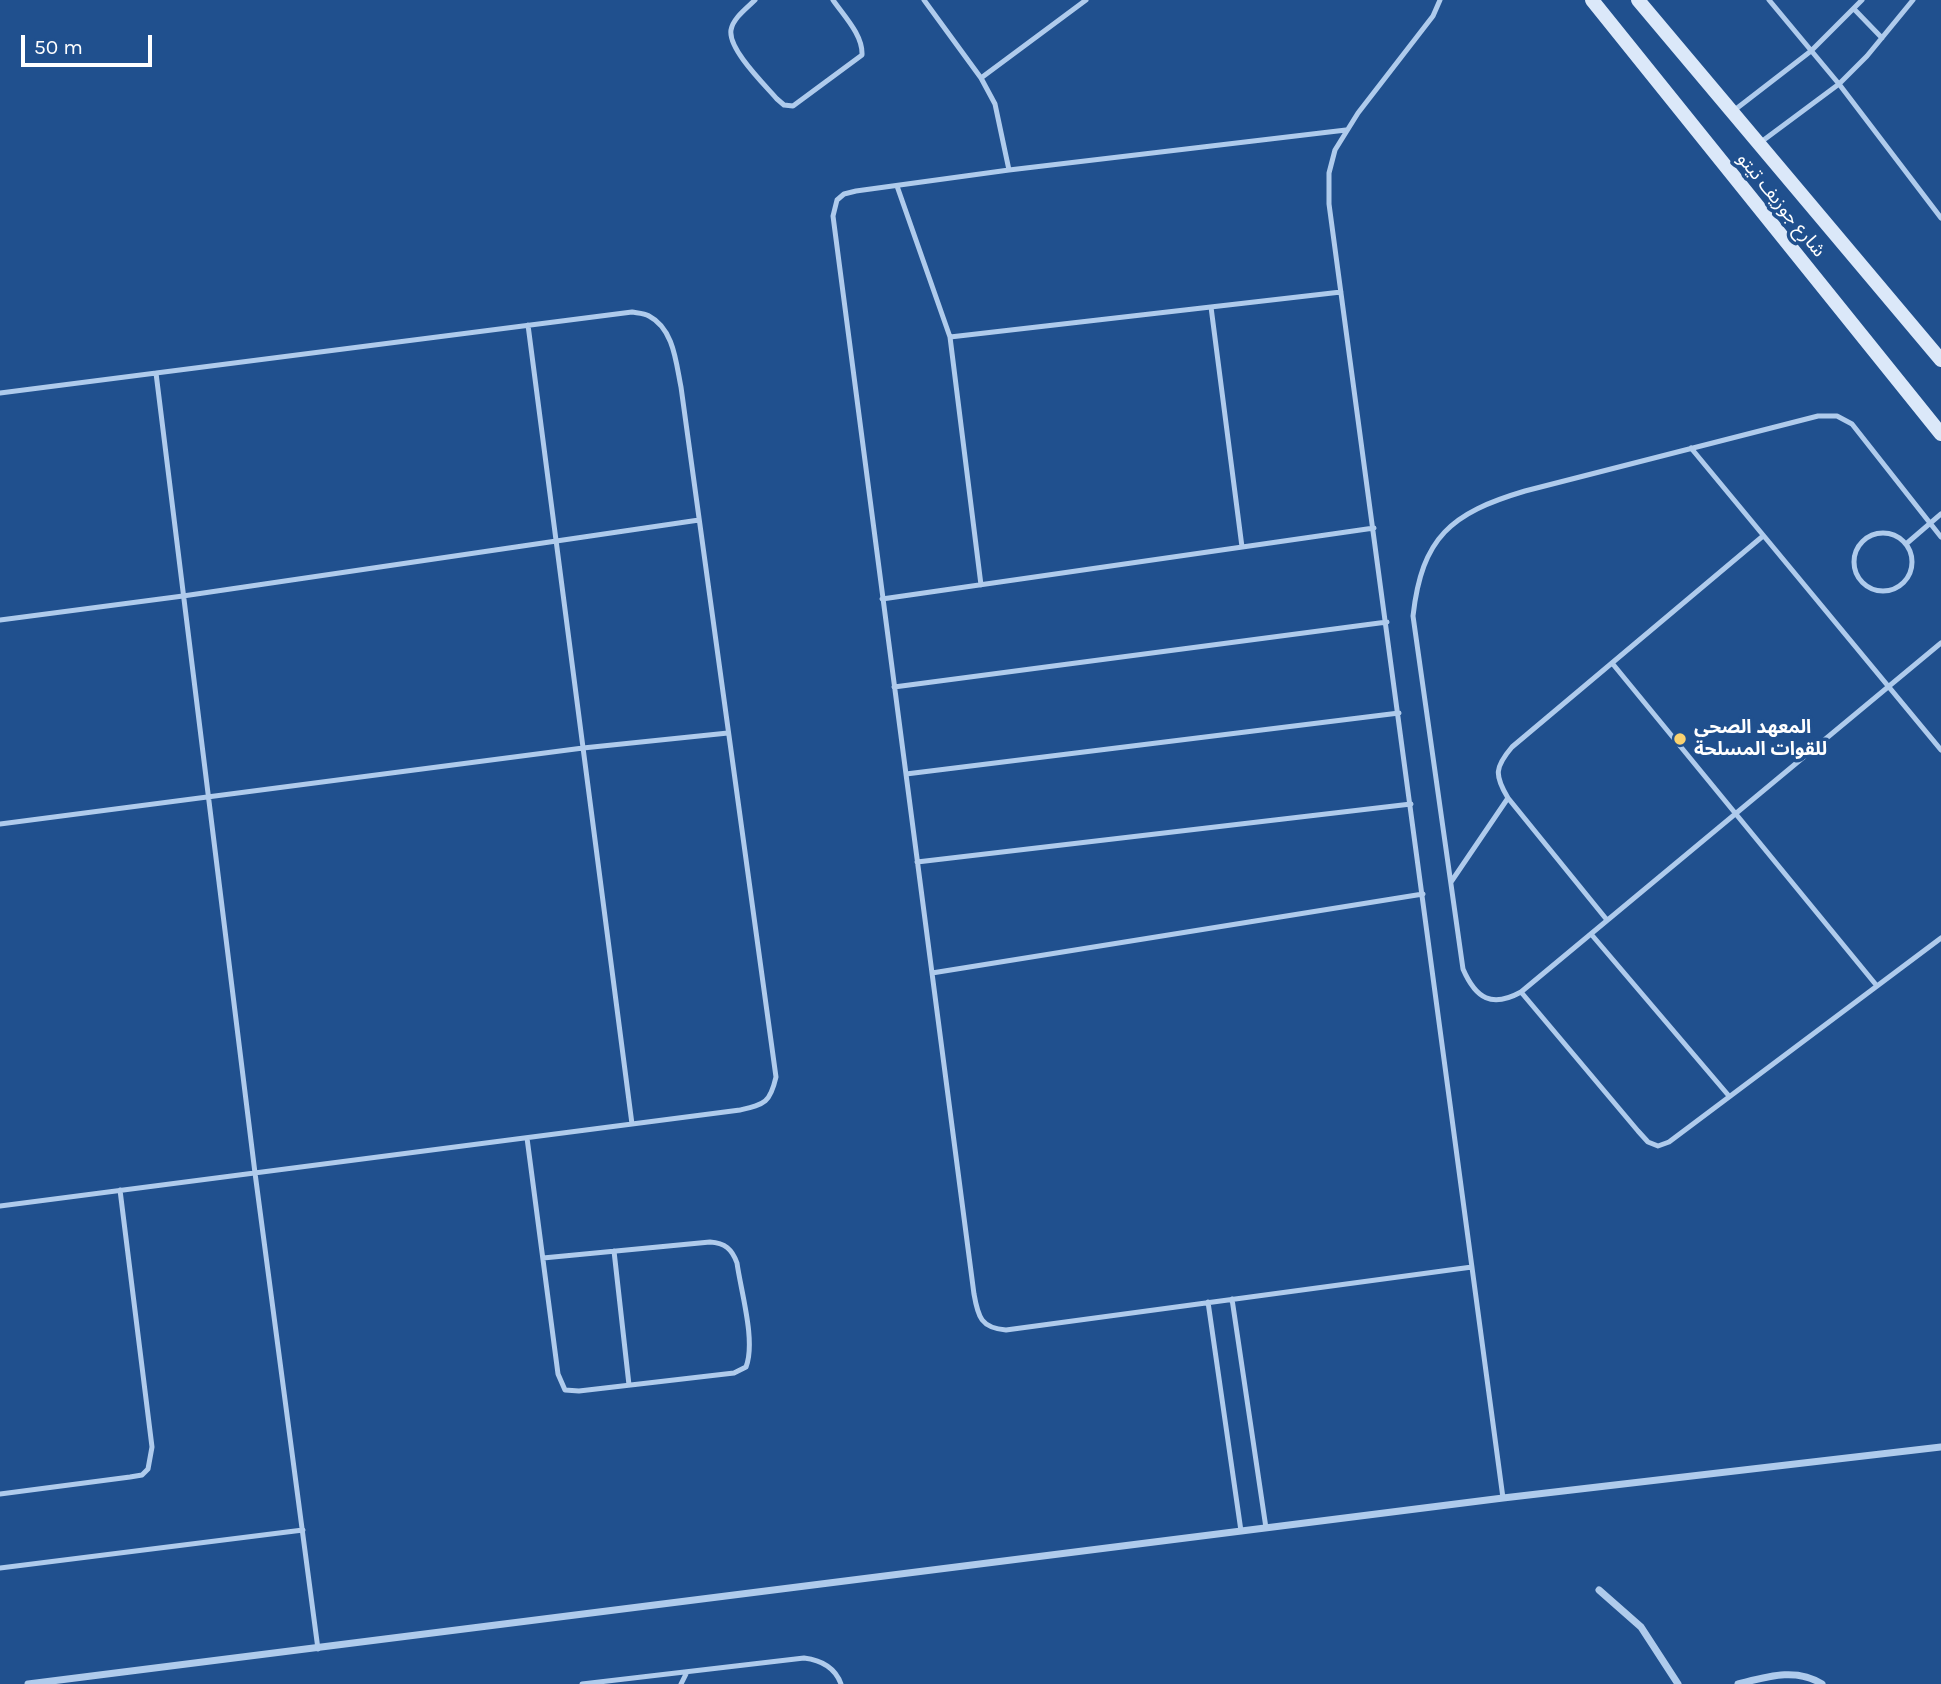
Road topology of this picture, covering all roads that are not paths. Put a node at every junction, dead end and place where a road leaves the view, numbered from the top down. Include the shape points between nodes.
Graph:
1 (755, 0) edge
2 (833, 0) edge
3 (924, 0) edge
4 (1086, 0) edge
5 (1440, 0) edge
6 (1592, 0) edge
7 (1638, 0) edge
8 (1769, 0) edge
9 (1862, 0) edge
10 (1913, 0) edge
11 (1854, 9) junction
12 (1882, 38) junction
13 (1811, 51) junction
14 (981, 78) junction
15 (1839, 84) junction
16 (1732, 112) junction
17 (1346, 130) junction
18 (1759, 144) junction
19 (1009, 170) junction
20 (897, 186) junction
21 (1941, 218) edge
22 (1342, 292) junction
23 (1210, 307) junction
24 (528, 325) junction
25 (950, 337) junction
26 (1941, 360) edge
27 (156, 373) junction
28 (0, 393) edge
29 (1941, 434) edge
30 (1691, 448) junction
31 (1941, 513) edge
32 (699, 520) junction
33 (1931, 524) junction
34 (1374, 528) junction
35 (1763, 536) junction
36 (1941, 537) edge
37 (556, 542) junction
38 (1906, 544) junction
39 (1242, 547) junction
40 (981, 585) junction
41 (183, 596) junction
42 (882, 599) junction
43 (0, 620) edge
44 (1387, 622) junction
45 (1941, 643) edge
46 (1612, 663) junction
47 (894, 687) junction
48 (1888, 688) junction
49 (1399, 713) junction
50 (728, 733) junction
51 (583, 748) junction
52 (1941, 750) edge
53 (906, 774) junction
54 (1508, 798) junction
55 (209, 799) junction
56 (1411, 804) junction
57 (1735, 815) junction
58 (0, 824) edge
59 (917, 862) junction
60 (1451, 882) junction
61 (1423, 894) junction
62 (1607, 920) junction
63 (1591, 934) junction
64 (1941, 938) edge
65 (932, 973) junction
66 (1877, 986) junction
67 (1521, 992) junction
68 (1730, 1096) junction
69 (632, 1124) junction
70 (527, 1138) junction
71 (255, 1173) junction
72 (120, 1191) junction
73 (0, 1206) edge
74 (614, 1251) junction
75 (543, 1258) junction
76 (1472, 1267) junction
77 (1232, 1299) junction
78 (1208, 1302) junction
79 (629, 1385) junction
80 (1941, 1447) edge
81 (0, 1494) edge
82 (1503, 1498) junction
83 (1266, 1528) junction
84 (303, 1530) junction
85 (1241, 1531) junction
86 (0, 1568) edge
87 (1599, 1590) dead end
88 (318, 1649) junction
89 (687, 1672) junction
90 (28, 1684) edge
91 (582, 1684) edge
92 (681, 1684) edge
93 (841, 1684) edge
94 (1678, 1684) edge
95 (1738, 1684) edge
96 (1822, 1684) edge

1 - 2 lane via 731,29 732,41 777,99 793,106 862,55 858,36
3 - 14 lane
4 - 14 lane
5 - 17 lane via 1433,16
6 - 29 main road, شارع جوزيف تيتو
7 - 16 main road, شارع جوزيف تيتو
8 - 13 lane
9 - 11 lane
10 - 12 lane
11 - 12 lane
11 - 13 lane
12 - 15 lane
13 - 15 lane
13 - 16 lane
14 - 19 lane via 995,104
15 - 18 lane
15 - 21 lane
16 - 18 main road, شارع جوزيف تيتو
17 - 19 lane
17 - 22 lane via 1329,173
18 - 26 main road, شارع جوزيف تيتو
19 - 20 lane
20 - 25 lane
20 - 42 lane via 844,194 836,200 833,216
22 - 23 lane
22 - 34 lane
23 - 25 lane
23 - 39 lane
24 - 27 lane
24 - 32 lane via 632,312 649,316 664,329 681,387
24 - 37 lane
25 - 40 lane
27 - 28 lane
27 - 41 lane
30 - 33 lane via 1818,416 1837,416 1852,424
30 - 35 lane
30 - 60 lane via 1490,501 1445,530 1430,550 1413,616
31 - 33 lane
32 - 37 lane
32 - 50 lane
33 - 36 lane
33 - 38 lane
34 - 39 lane
34 - 44 lane
35 - 46 lane
35 - 48 lane
37 - 41 lane
37 - 51 lane
38 - 38 lane via 1886,533 1865,540 1854,559 1861,580 1880,591 1901,585 1912,565
39 - 40 lane
40 - 42 lane
41 - 43 lane
41 - 55 lane
42 - 47 lane
44 - 47 lane
44 - 49 lane
45 - 48 lane
46 - 54 lane via 1499,763 1500,785
46 - 57 lane
47 - 53 lane
48 - 52 lane
48 - 57 lane
49 - 53 lane
49 - 56 lane
50 - 51 lane
50 - 69 lane via 776,1077 772,1095 758,1106 740,1110
51 - 55 lane
51 - 69 lane
53 - 59 lane
54 - 60 lane
54 - 62 lane
55 - 58 lane
55 - 71 lane
56 - 59 lane
56 - 61 lane
57 - 62 lane
57 - 66 lane
59 - 65 lane
60 - 67 lane via 1463,969 1470,984 1493,1001
61 - 65 lane
61 - 76 lane
62 - 63 lane
63 - 67 lane
63 - 68 lane
64 - 66 lane
65 - 78 lane via 974,1294 983,1322 1006,1329
66 - 68 lane
67 - 68 lane via 1648,1142 1658,1146 1669,1142
69 - 70 lane
70 - 71 lane
70 - 75 lane
71 - 72 lane
71 - 84 lane
72 - 73 lane
72 - 81 lane via 152,1447 148,1469 142,1475
74 - 75 lane
74 - 79 lane
74 - 79 lane via 710,1242 727,1246 737,1263 748,1335 750,1359 740,1372
75 - 79 lane via 565,1390
76 - 77 lane
76 - 82 lane
77 - 78 lane
77 - 83 lane
78 - 85 lane
80 - 82 street
82 - 83 street
83 - 85 street
84 - 86 lane
84 - 88 lane
85 - 88 street
87 - 94 street via 1650,1637
88 - 90 street
89 - 91 lane
89 - 92 lane
89 - 93 lane via 804,1658 824,1664
95 - 96 street via 1794,1674

